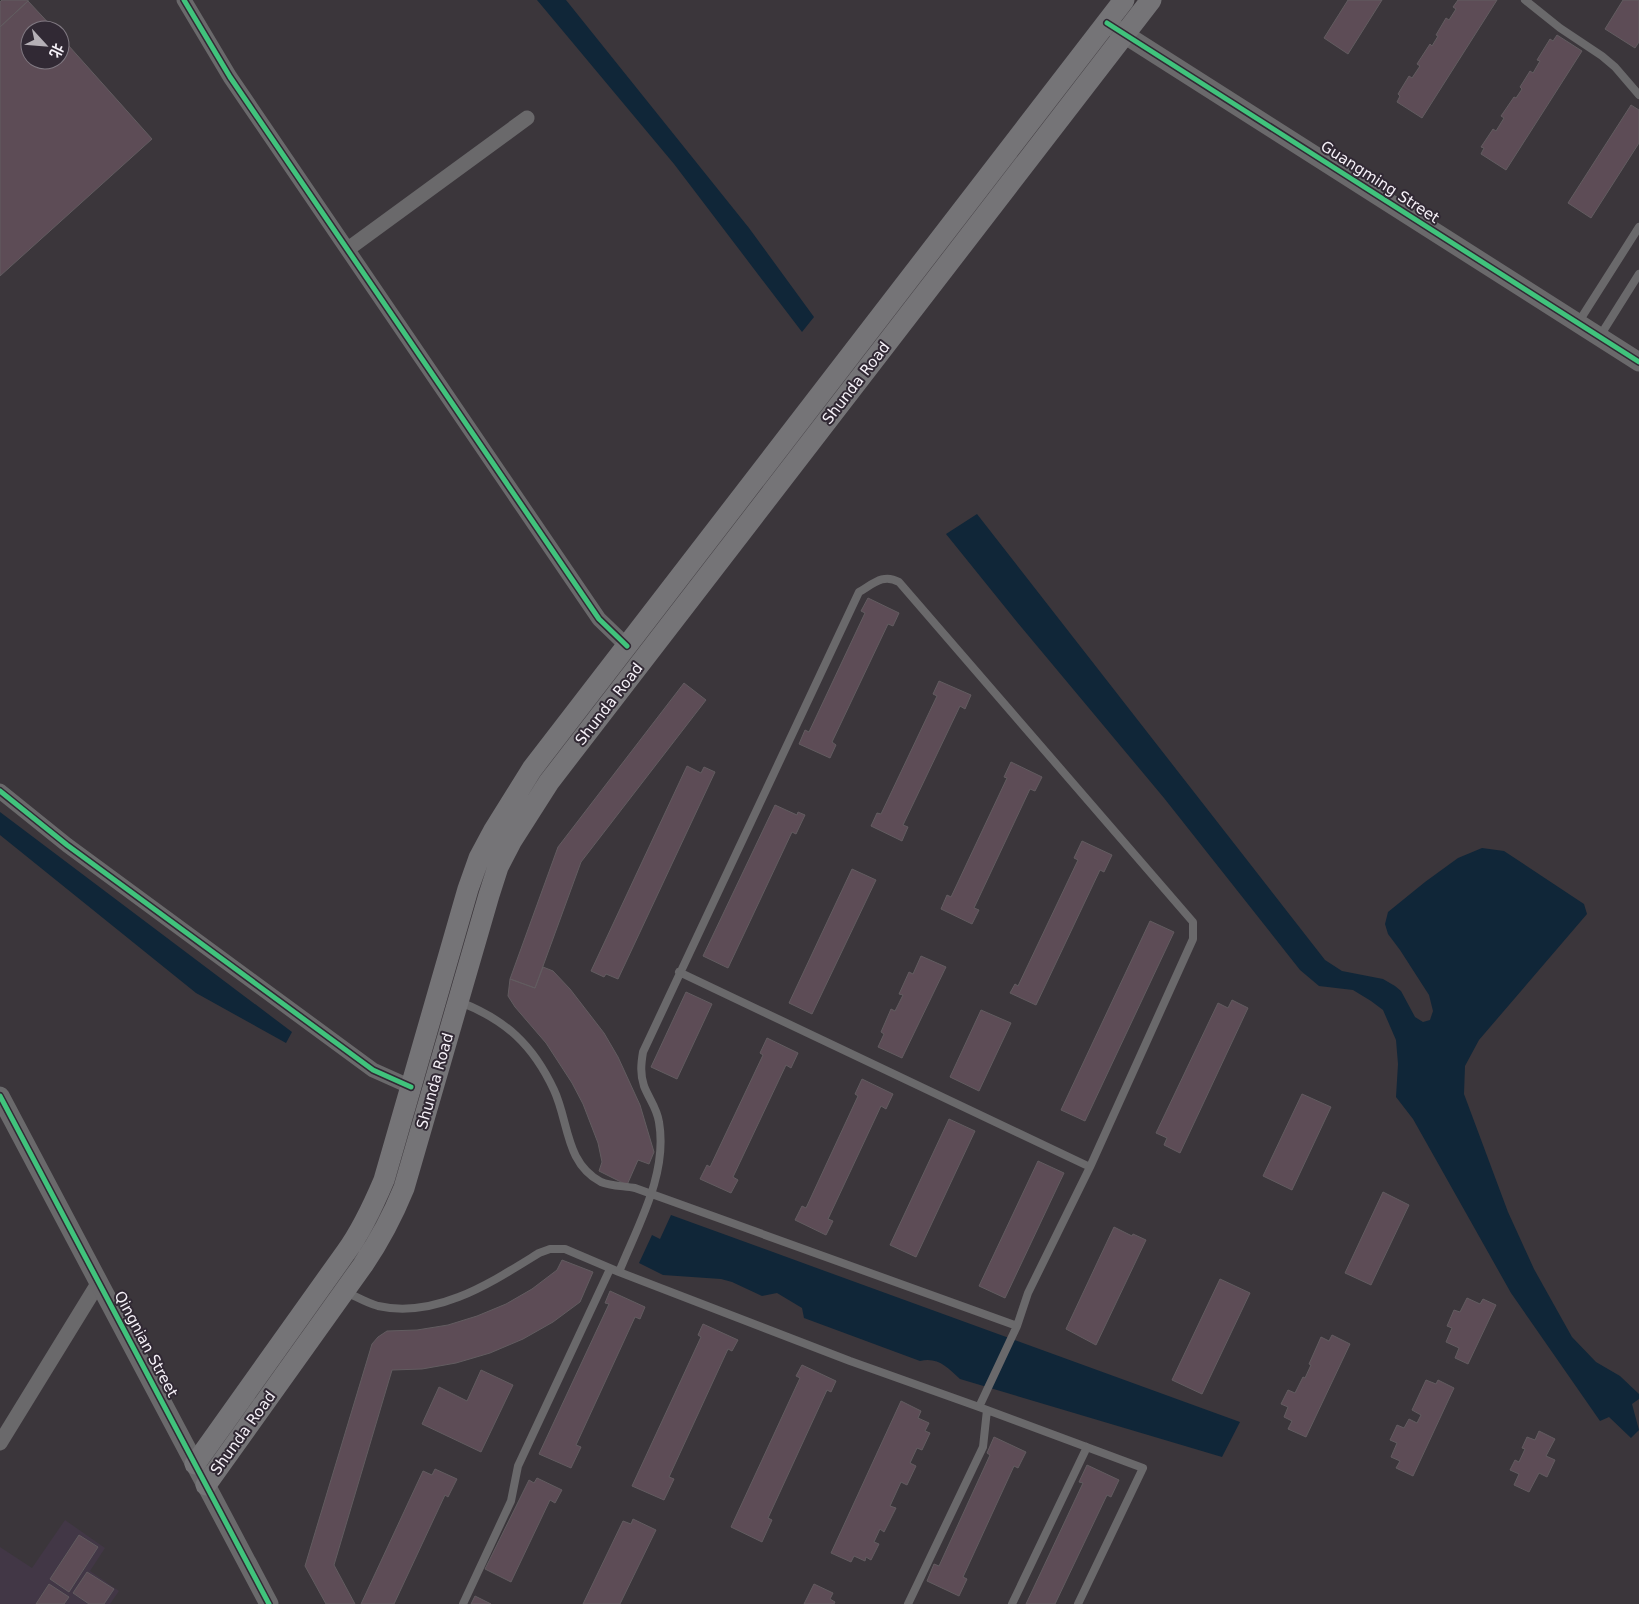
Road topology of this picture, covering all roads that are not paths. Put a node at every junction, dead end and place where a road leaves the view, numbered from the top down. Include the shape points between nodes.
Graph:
1 (184, 0) edge
2 (1124, 0) edge
3 (1151, 0) edge
4 (1525, 0) edge
5 (1107, 23) junction
6 (1125, 34) junction
7 (1639, 95) edge
8 (527, 118) dead end
9 (1639, 227) edge
10 (348, 249) junction
11 (1639, 274) edge
12 (1578, 323) junction
13 (1599, 337) junction
14 (1639, 362) edge
15 (627, 646) junction
16 (0, 791) edge
17 (679, 972) junction
18 (458, 1002) junction
19 (411, 1088) junction
20 (0, 1096) edge
21 (1090, 1167) junction
22 (651, 1194) junction
23 (610, 1269) junction
24 (619, 1272) junction
25 (99, 1282) junction
26 (345, 1291) junction
27 (1017, 1326) junction
28 (979, 1406) junction
29 (988, 1410) junction
30 (0, 1444) edge
31 (1087, 1447) junction
32 (195, 1464) junction
33 (206, 1485) junction
34 (269, 1604) edge
35 (463, 1604) edge
36 (908, 1604) edge
37 (1012, 1604) edge
38 (1078, 1604) edge

1 - 10 street via 230,77
2 - 5 main road, Shunda Road
3 - 6 main road, Shunda Road
4 - 7 lane via 1615,66
5 - 6 street, Guangming Street
5 - 15 main road, Shunda Road
6 - 12 street, Guangming Street
6 - 18 main road, Shunda Road via 549,782 498,867
8 - 10 street
9 - 12 lane
10 - 15 street via 599,619
11 - 13 lane
12 - 13 street, Guangming Street
13 - 14 street, Guangming Street
15 - 19 main road, Shunda Road via 532,770 478,858
16 - 19 street via 67,845 373,1070
17 - 21 lane
17 - 21 lane via 859,592 879,580 892,578 900,582 1192,922 1194,939
17 - 22 lane via 643,1052 640,1069 645,1088 654,1102 662,1141
18 - 22 lane via 482,1011 524,1042 542,1066 555,1092 571,1149 580,1164 602,1182
18 - 26 main road, Shunda Road via 404,1188 378,1243
19 - 32 main road, Shunda Road via 384,1180 360,1232
20 - 25 street, Qingnian Street
21 - 27 lane via 1028,1293
22 - 24 lane
22 - 27 lane
23 - 24 lane
23 - 26 lane via 564,1249 550,1249 464,1296 428,1305 378,1306
23 - 35 lane via 518,1466 511,1501
24 - 28 lane via 850,1361
25 - 30 street
25 - 32 street, Qingnian Street
26 - 33 main road, Shunda Road
27 - 28 lane
28 - 29 lane
29 - 31 lane
29 - 36 lane via 983,1447
31 - 37 lane
31 - 38 lane via 1143,1468
32 - 33 street, Qingnian Street
33 - 34 street, Qingnian Street

